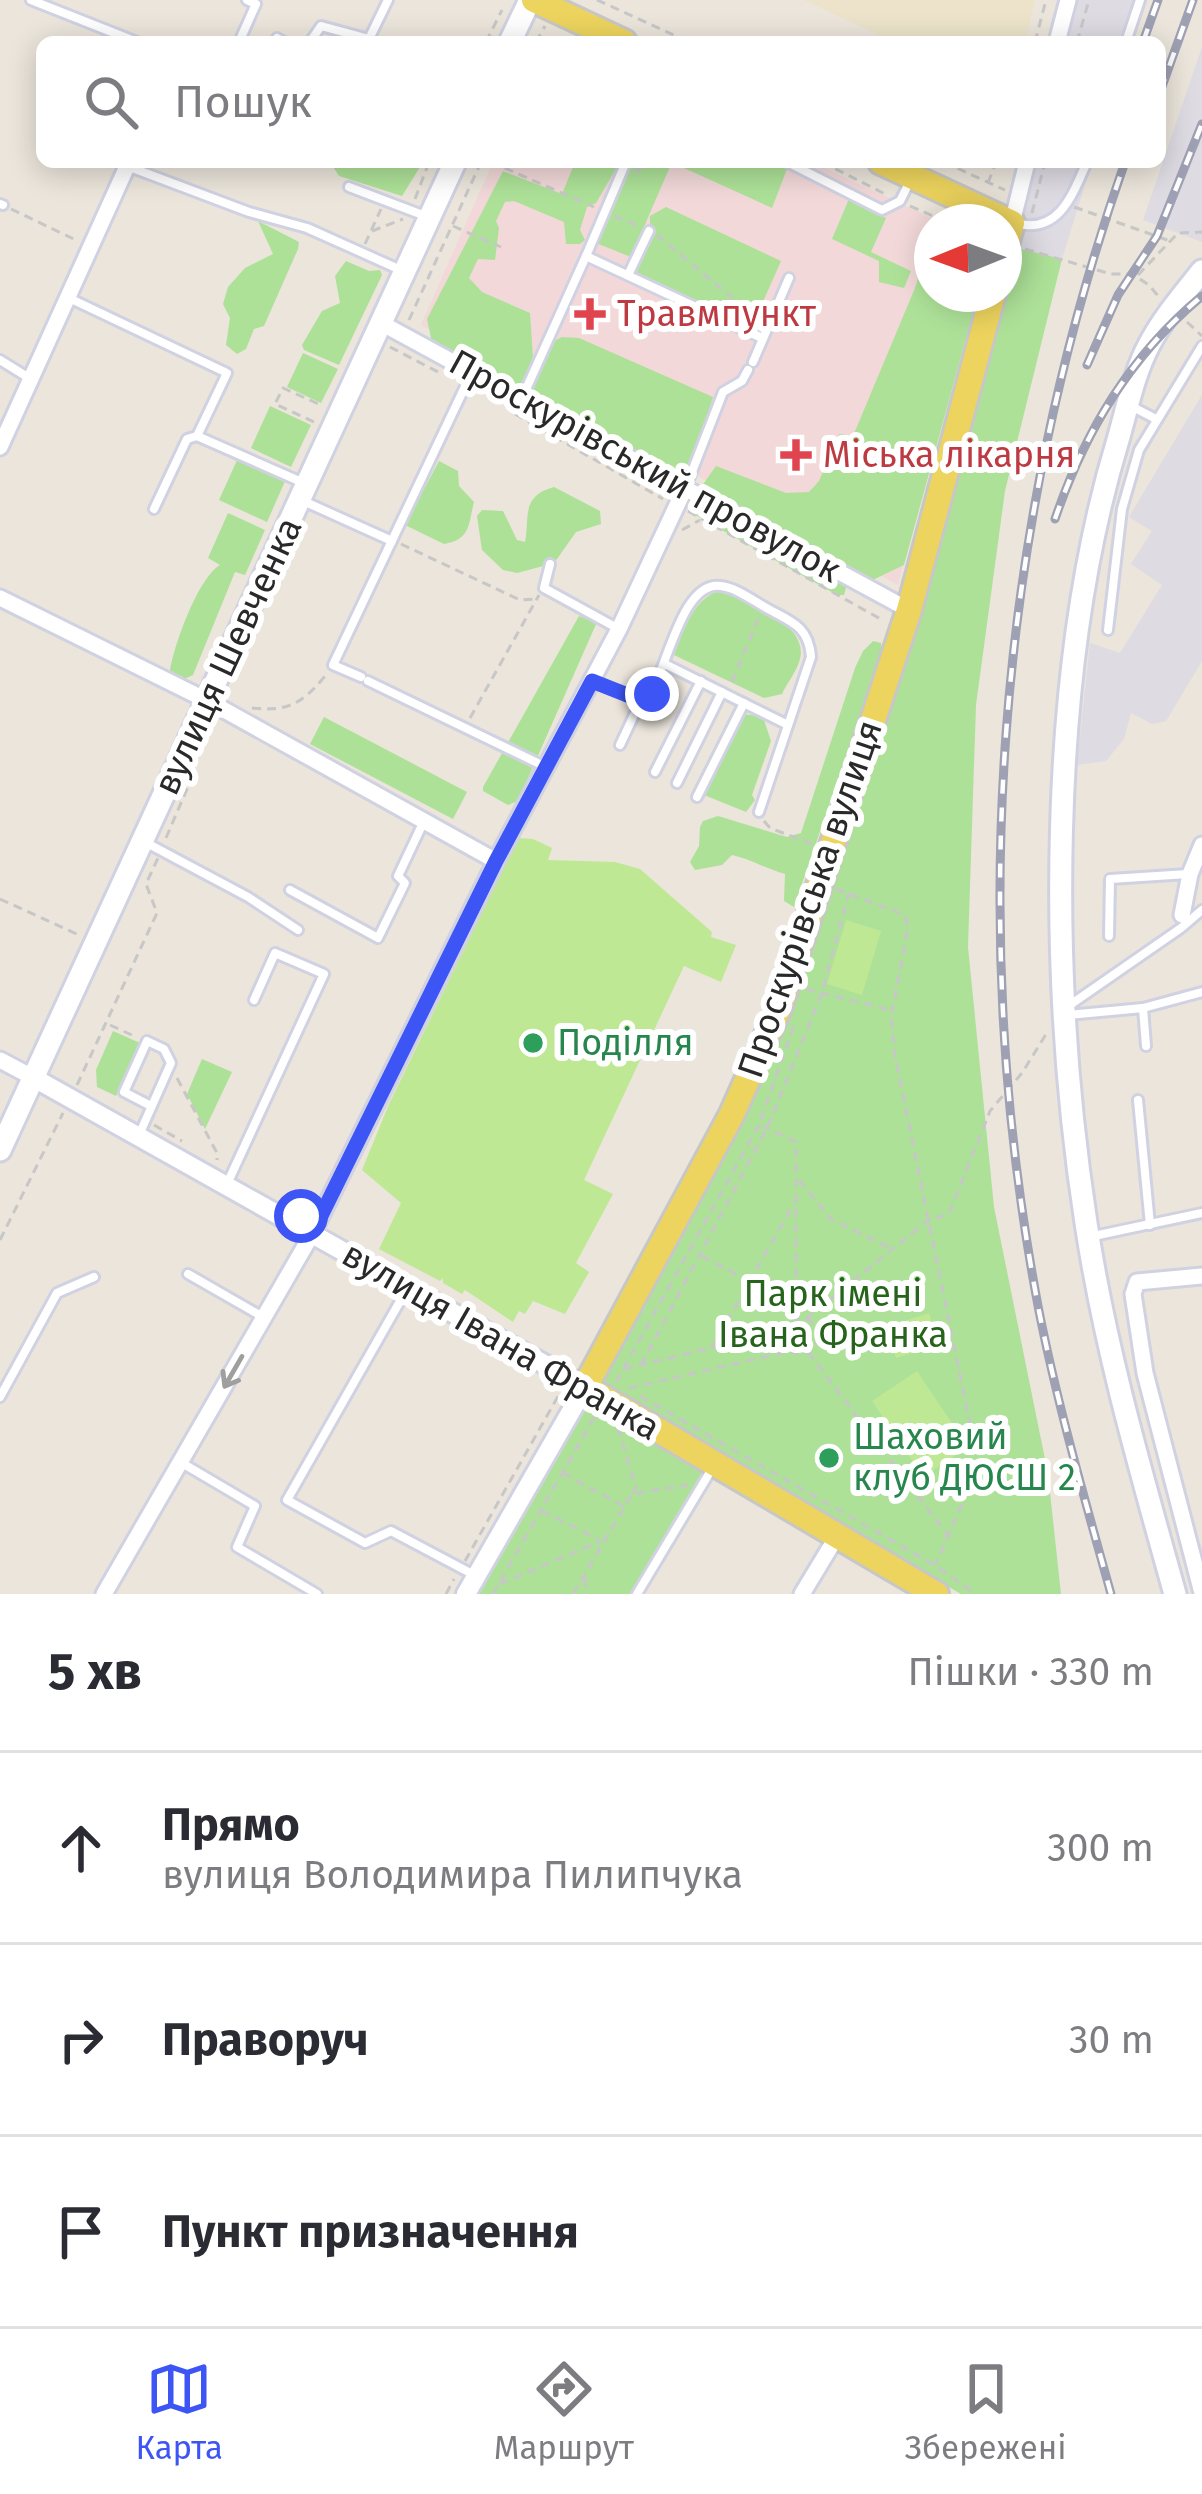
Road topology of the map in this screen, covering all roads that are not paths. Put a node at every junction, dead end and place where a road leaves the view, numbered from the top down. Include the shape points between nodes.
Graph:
1 (31, 0) edge
2 (247, 0) edge
3 (388, 0) edge
4 (532, 0) edge
5 (1068, 0) edge
6 (1140, 0) edge
7 (121, 36) edge
8 (242, 36) edge
9 (314, 36) edge
10 (358, 36) edge
11 (370, 36) edge
12 (513, 36) edge
13 (611, 36) edge
14 (1059, 36) edge
15 (1128, 36) edge
16 (126, 168) edge
17 (138, 168) edge
18 (452, 168) edge
19 (623, 168) edge
20 (799, 168) edge
21 (894, 168) edge
22 (1025, 168) edge
23 (1084, 168) edge
24 (912, 176) junction
25 (350, 187) dead end
26 (974, 204) edge
27 (1019, 204) edge
28 (430, 218) junction
29 (1022, 225) edge
30 (649, 231) dead end
31 (586, 256) junction
32 (404, 272) junction
33 (1202, 272) edge
34 (628, 275) junction
35 (789, 278) dead end
36 (68, 297) junction
37 (988, 312) edge
38 (381, 323) junction
39 (763, 338) junction
40 (1202, 346) edge
41 (0, 360) edge
42 (31, 379) junction
43 (468, 379) junction
44 (514, 404) junction
45 (1128, 405) junction
46 (1156, 418) junction
47 (197, 436) junction
48 (2, 440) edge
49 (686, 488) junction
50 (303, 492) junction
51 (154, 509) dead end
52 (392, 542) junction
53 (550, 564) dead end
54 (0, 598) edge
55 (901, 618) junction
56 (619, 629) junction
57 (1108, 630) dead end
58 (665, 664) junction
59 (592, 681) junction
60 (701, 682) junction
61 (724, 693) junction
62 (640, 700) junction
63 (208, 701) junction
64 (744, 703) junction
65 (788, 725) junction
66 (620, 745) dead end
67 (547, 768) junction
68 (655, 772) dead end
69 (677, 783) dead end
70 (697, 797) dead end
71 (759, 812) road end
72 (424, 821) junction
73 (1202, 844) edge
74 (152, 846) junction
75 (496, 861) junction
76 (1190, 874) junction
77 (290, 890) dead end
78 (1202, 910) edge
79 (1182, 922) junction
80 (298, 930) dead end
81 (1109, 936) dead end
82 (1202, 992) edge
83 (254, 1000) dead end
84 (1144, 1008) junction
85 (1062, 1015) junction
86 (1146, 1046) dead end
87 (0, 1060) edge
88 (34, 1078) junction
89 (1138, 1100) dead end
90 (152, 1106) junction
91 (141, 1128) junction
92 (0, 1150) edge
93 (226, 1185) junction
94 (1202, 1213) edge
95 (1150, 1225) junction
96 (312, 1234) junction
97 (1088, 1238) junction
98 (188, 1274) dead end
99 (1202, 1276) edge
100 (94, 1277) dead end
101 (408, 1288) junction
102 (264, 1317) junction
103 (582, 1396) junction
104 (0, 1397) edge
105 (180, 1462) junction
106 (710, 1473) junction
107 (837, 1536) junction
108 (468, 1579) edge
109 (909, 1587) edge
110 (1202, 1593) edge
111 (104, 1594) edge
112 (317, 1594) edge
113 (637, 1594) edge
114 (802, 1594) edge
115 (936, 1594) edge
116 (1175, 1594) edge

1 - 7 lane
2 - 8 lane via 256,4
3 - 11 lane
4 - 12 main road
4 - 13 main road
5 - 14 street
6 - 15 lane
9 - 10 lane via 320,26
16 - 36 street
17 - 32 lane
18 - 28 main road, вулиця Шевченка
19 - 31 lane
20 - 24 lane via 882,210 900,201
21 - 24 main road
22 - 27 street
23 - 29 lane via 1053,221
24 - 26 main road
25 - 28 lane
28 - 32 main road, вулиця Шевченка
30 - 34 lane
31 - 34 lane
31 - 44 lane
32 - 38 main road, вулиця Шевченка
33 - 45 main road via 1148,347
34 - 39 lane
35 - 39 lane
36 - 42 street
36 - 47 lane via 226,373
37 - 55 main road, Проскурівська вулиця
38 - 43 street, Проскурівський провулок
38 - 50 main road, вулиця Шевченка
39 - 49 lane via 742,380 722,392
40 - 46 lane
41 - 42 lane
42 - 48 street
43 - 44 street, Проскурівський провулок
43 - 52 lane
44 - 49 street, Проскурівський провулок
45 - 46 lane
45 - 85 main road via 1076,631
46 - 57 lane via 1122,509
47 - 50 lane
47 - 51 lane via 188,439
49 - 55 street, Проскурівський провулок
49 - 56 street
50 - 52 lane
50 - 63 main road, вулиця Шевченка
52 - 67 lane via 333,665
53 - 56 lane via 544,588
54 - 63 street
55 - 103 main road, Проскурівська вулиця via 779,1008 732,1114
56 - 59 street
58 - 60 lane
58 - 62 lane via 652,694
58 - 65 lane via 689,601 704,588 725,586 803,629 811,657
59 - 62 lane
59 - 67 street
60 - 61 lane
60 - 68 lane
61 - 64 lane
61 - 69 lane
62 - 66 lane
63 - 72 street
63 - 74 main road, вулиця Шевченка
64 - 65 lane
64 - 70 lane
65 - 71 lane
67 - 75 street
72 - 75 street
72 - 77 lane via 378,938
73 - 76 street
74 - 80 lane
74 - 88 main road, вулиця Шевченка
75 - 96 street
76 - 79 street
76 - 81 lane via 1110,879
78 - 79 lane
79 - 85 lane
82 - 84 lane
83 - 93 lane via 275,953 324,974
84 - 85 lane
84 - 86 lane
85 - 97 main road
87 - 88 street, вулиця Івана Франка
88 - 91 street, вулиця Івана Франка
88 - 92 main road, вулиця Шевченка
89 - 95 lane
90 - 90 lane via 171,1063 147,1041 124,1092
90 - 91 lane
91 - 93 street, вулиця Івана Франка
93 - 96 street, вулиця Івана Франка
94 - 95 lane
95 - 97 lane
96 - 101 street, вулиця Івана Франка
96 - 102 street
97 - 116 main road
98 - 102 lane
99 - 110 street via 1137,1282 1133,1294 1145,1373
100 - 104 lane via 57,1293
101 - 103 street, вулиця Івана Франка
101 - 108 lane via 286,1500 365,1544 392,1531
102 -> 105 street
103 - 106 main road, вулиця Івана Франка
103 - 108 street, Проскурівська вулиця
105 - 111 street
105 - 112 lane via 255,1506 237,1547
106 - 107 main road, вулиця Івана Франка
106 - 113 lane
107 - 109 main road, вулиця Івана Франка
107 - 114 street
109 - 115 main road, вулиця Івана Франка

